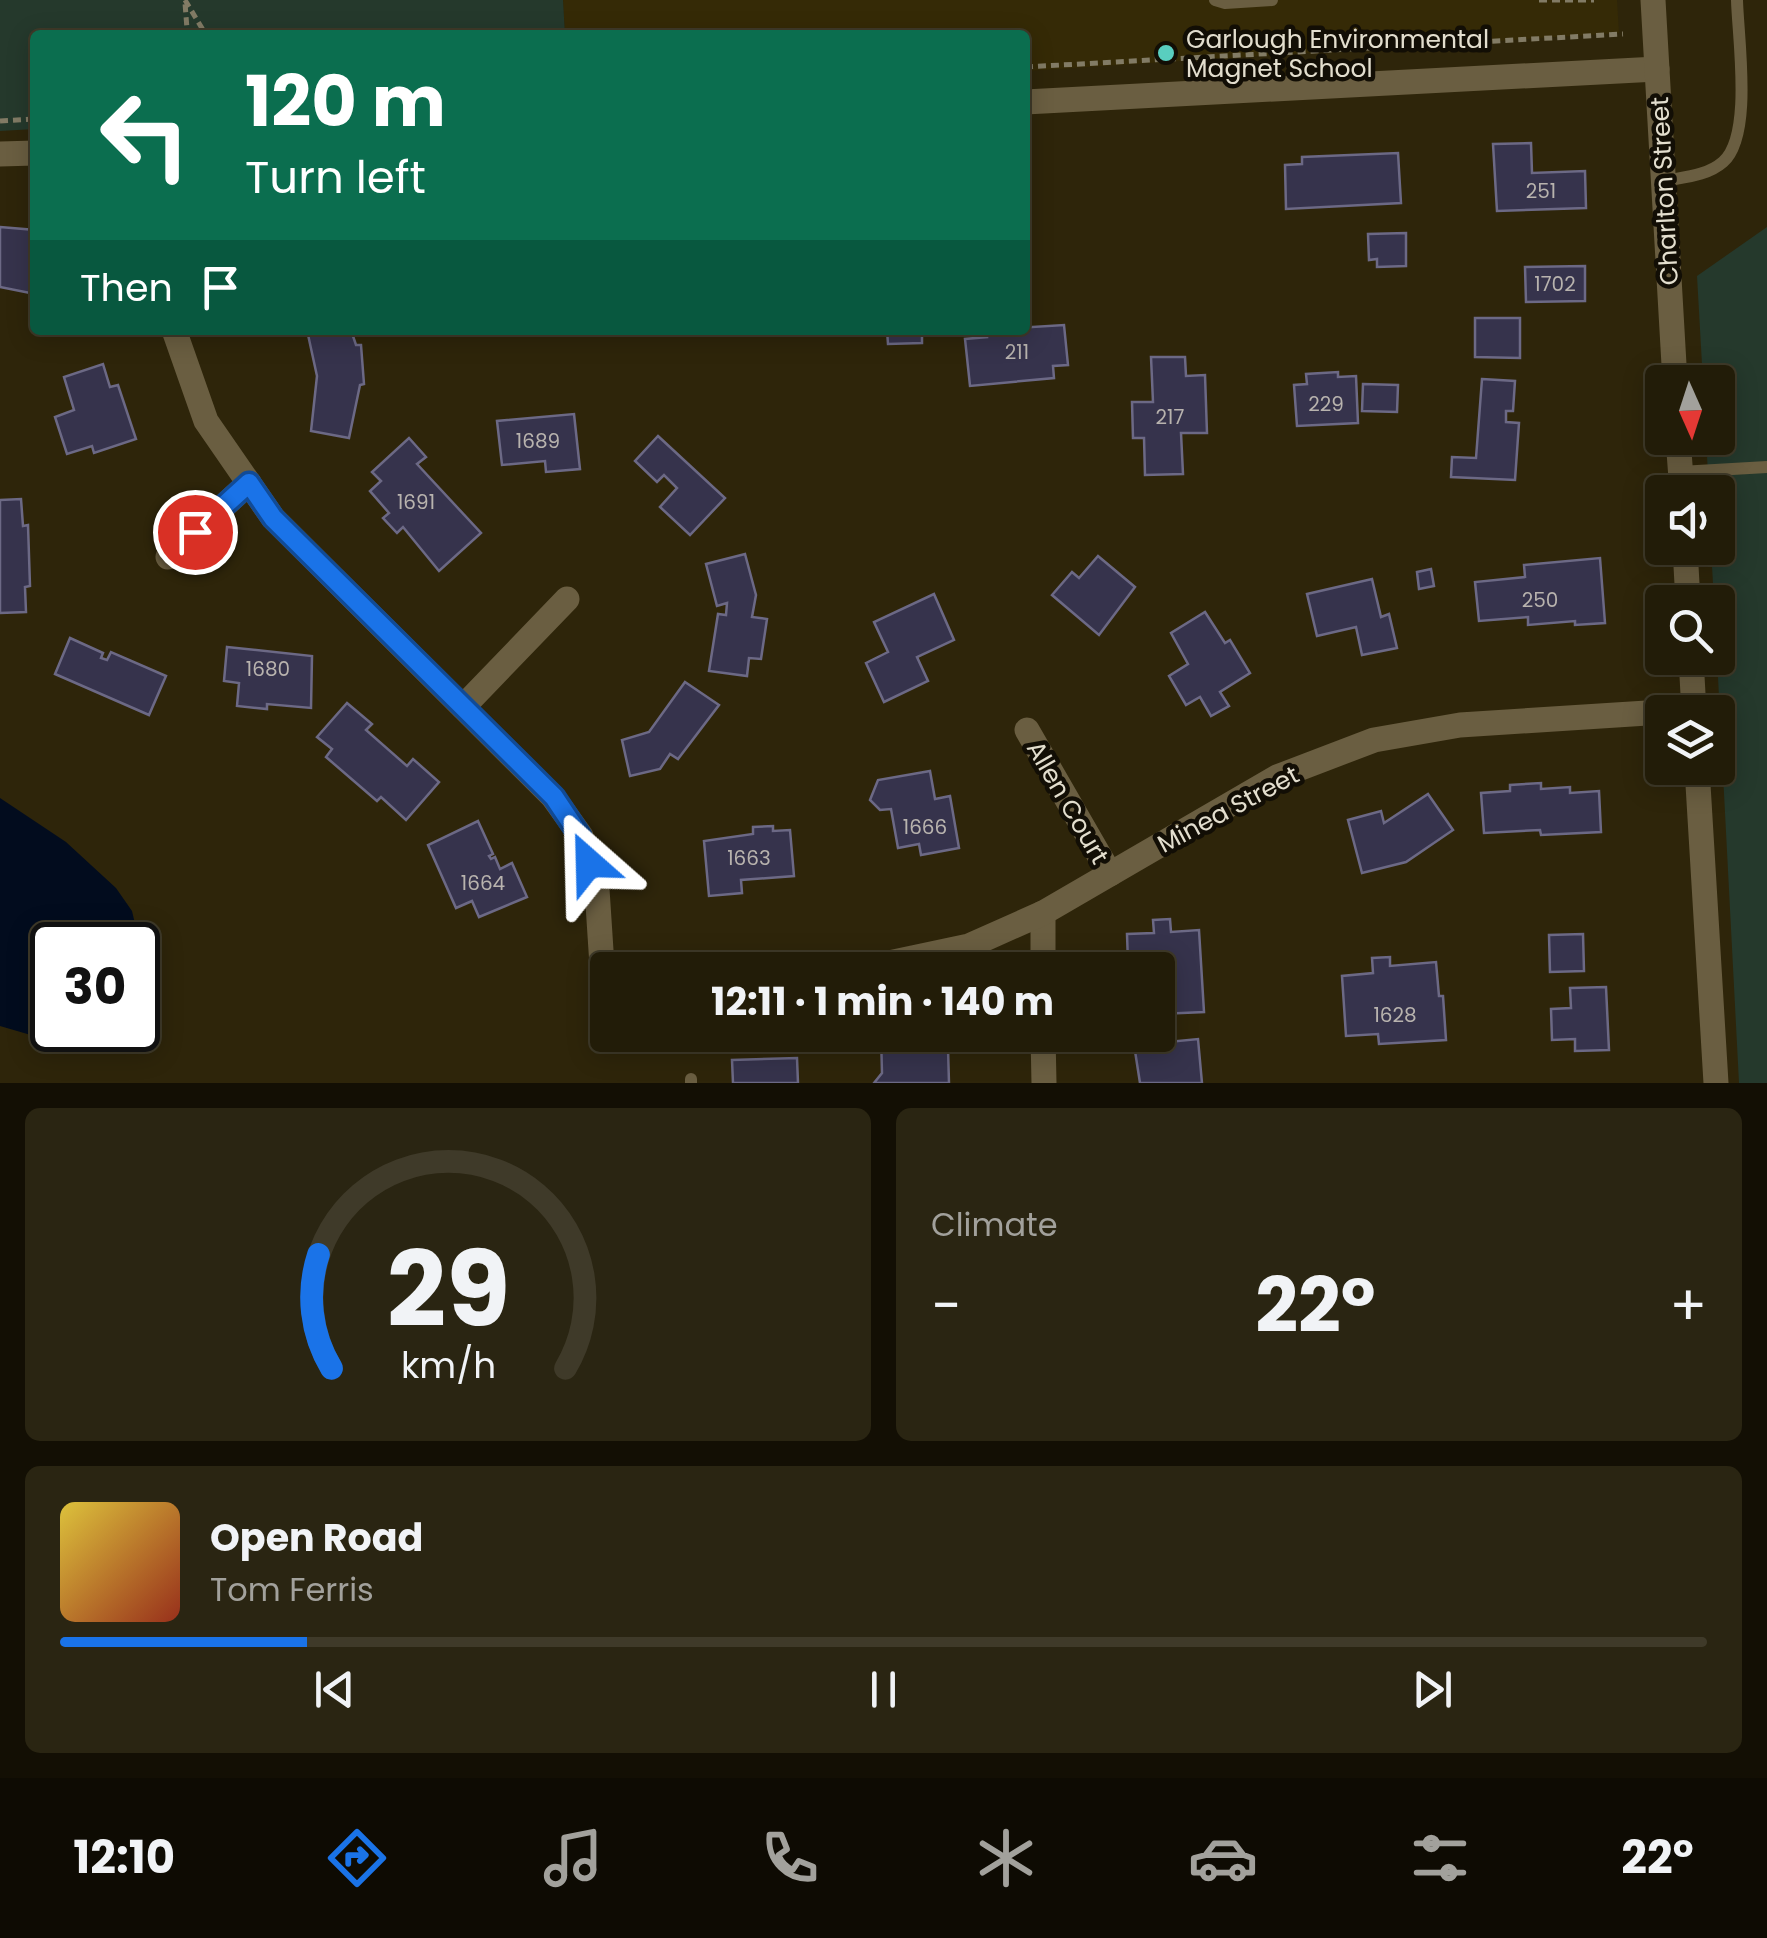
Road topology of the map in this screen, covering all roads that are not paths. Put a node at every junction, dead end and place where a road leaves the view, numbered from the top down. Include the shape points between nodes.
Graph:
1 (1215, 0) edge
2 (1272, 0) edge
3 (1653, 0) edge
4 (1737, 0) edge
5 (1657, 69) junction
6 (1030, 102) edge
7 (30, 152) edge
8 (0, 154) edge
9 (1664, 181) junction
10 (176, 335) edge
11 (1674, 365) edge
12 (1767, 467) edge
13 (1721, 475) edge
14 (249, 483) junction
15 (168, 556) dead end
16 (568, 599) dead end
17 (463, 708) junction
18 (1645, 714) edge
19 (1027, 730) dead end
20 (1699, 785) edge
21 (1110, 874) junction
22 (1043, 912) junction
23 (602, 952) edge
24 (942, 952) edge
25 (1043, 952) edge
26 (1044, 1052) edge
27 (1044, 1083) edge
28 (1716, 1083) edge

1 - 2 lane
3 - 5 street, Charlton Street
4 - 9 lane via 1739,136 1722,163 1707,172
5 - 6 street
5 - 9 street, Charlton Street
7 - 8 street
9 - 11 street, Charlton Street
10 - 14 street via 206,421
12 - 13 lane
14 - 15 street
14 - 17 street via 273,518
16 - 17 street
17 - 23 street via 554,797 580,836 597,889
18 - 21 street, Minea Street via 1460,725 1374,740 1277,777
19 - 21 street, Allen Court
20 - 28 street
21 - 22 street, Minea Street
22 - 24 street, Minea Street
22 - 25 street
26 - 27 street

